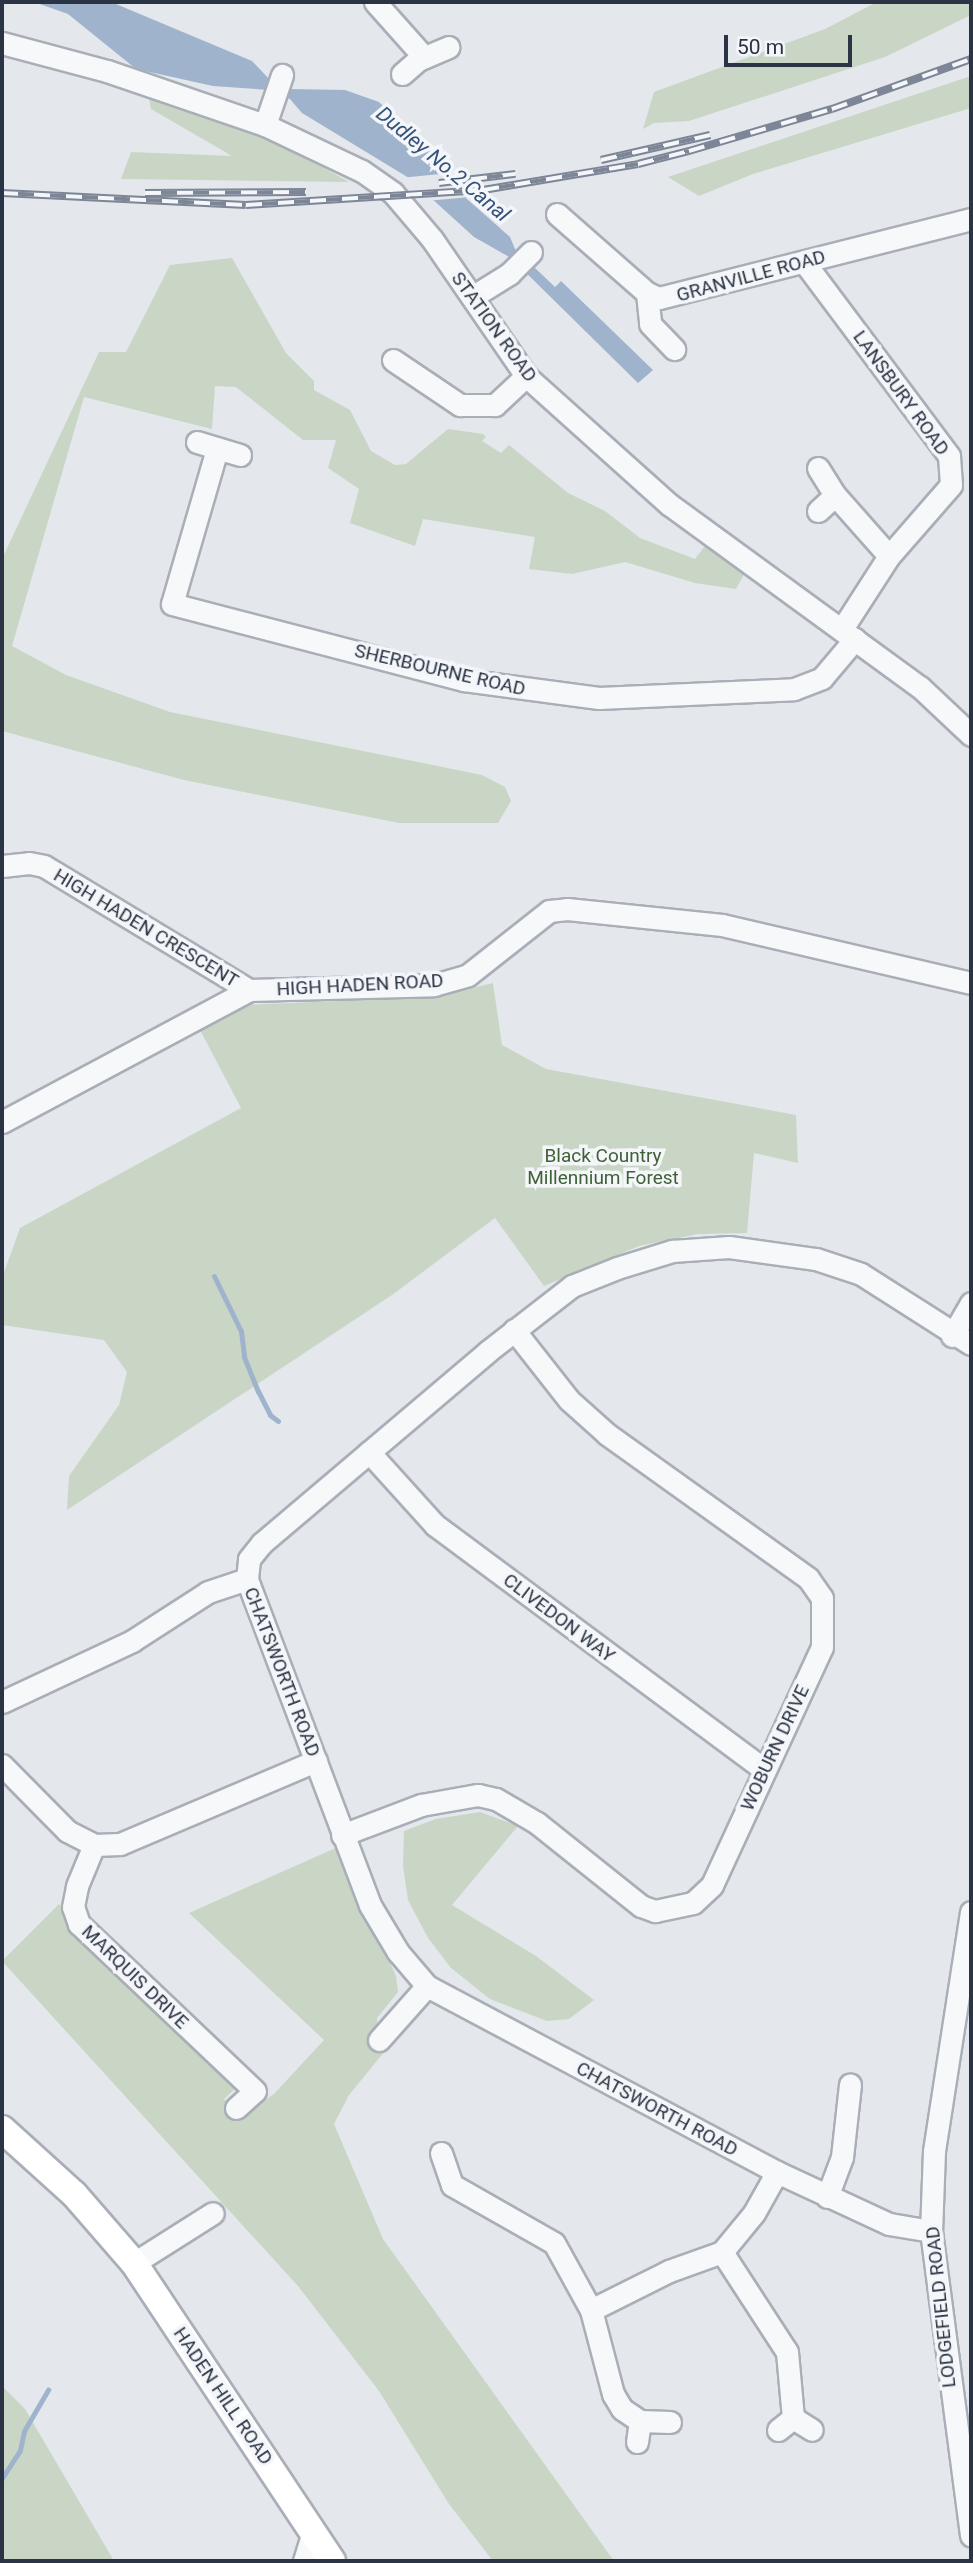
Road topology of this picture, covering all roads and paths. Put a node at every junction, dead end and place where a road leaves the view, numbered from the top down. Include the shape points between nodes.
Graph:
1 (374, 2) edge
2 (2, 43) edge
3 (448, 47) dead end
4 (424, 57) junction
5 (402, 74) dead end
6 (282, 75) dead end
7 (267, 117) junction
8 (557, 214) dead end
9 (971, 219) edge
10 (531, 252) dead end
11 (804, 262) junction
12 (647, 293) junction
13 (472, 297) junction
14 (674, 349) dead end
15 (393, 360) dead end
16 (526, 376) junction
17 (240, 455) dead end
18 (818, 468) dead end
19 (961, 483) edge
20 (835, 495) junction
21 (818, 511) dead end
22 (889, 556) junction
23 (849, 634) junction
24 (971, 735) edge
25 (2, 866) edge
26 (971, 983) edge
27 (249, 990) junction
28 (2, 1122) edge
29 (971, 1303) edge
30 (514, 1330) junction
31 (962, 1340) edge
32 (369, 1452) junction
33 (247, 1579) junction
34 (2, 1702) edge
35 (316, 1761) junction
36 (2, 1765) edge
37 (764, 1769) junction
38 (342, 1835) junction
39 (93, 1845) junction
40 (971, 1912) edge
41 (427, 1986) junction
42 (379, 2040) dead end
43 (826, 2100) dead end
44 (236, 2108) dead end
45 (2, 2129) edge
46 (441, 2153) dead end
47 (776, 2172) junction
48 (827, 2197) junction
49 (213, 2213) dead end
50 (931, 2231) junction
51 (722, 2252) junction
52 (134, 2263) junction
53 (591, 2310) junction
54 (670, 2422) dead end
55 (812, 2430) dead end
56 (313, 2532) junction
57 (971, 2535) edge
58 (304, 2561) edge
59 (332, 2561) edge

1 - 4 street
2 - 7 street, STATION ROAD
3 - 4 street
4 - 5 street
6 - 7 street
7 - 13 street, STATION ROAD via 393,193
8 - 12 street, GRANVILLE ROAD
9 - 11 street, GRANVILLE ROAD
10 - 13 street via 509,274
11 - 12 street, GRANVILLE ROAD via 678,296 659,298
11 - 19 street, LANSBURY ROAD via 949,456
12 - 14 street via 650,324
13 - 16 street, STATION ROAD
15 - 16 street via 460,405 495,405
16 - 23 street, STATION ROAD via 670,505
17 - 23 street, SHERBOURNE ROAD via 207,446 172,604 464,680 599,698 794,689 822,678
18 - 20 street
19 - 22 street, LANSBURY ROAD
20 - 21 street
20 - 22 street
22 - 23 street, LANSBURY ROAD
23 - 24 street, STATION ROAD via 920,687
25 - 27 street, HIGH HADEN CRESCENT via 44,866
26 - 27 street, HIGH HADEN ROAD via 722,925 567,909 540,915 468,975 434,985
27 - 28 street, HIGH HADEN ROAD
29 - 31 street, CHATSWORTH ROAD
30 - 31 street, CHATSWORTH ROAD via 572,1286 617,1268 672,1251 729,1247 816,1259 861,1274
30 - 32 street, CHATSWORTH ROAD
30 - 37 street, WOBURN DRIVE via 569,1400 607,1434 808,1578 822,1598 822,1647
32 - 33 street, CHATSWORTH ROAD via 262,1543 249,1559
32 - 37 street, CLIVEDON WAY via 435,1525
33 - 34 street via 208,1592 132,1641
33 - 35 street, CHATSWORTH ROAD
35 - 38 street, CHATSWORTH ROAD
35 - 39 street via 120,1844
36 - 39 street via 67,1831
37 - 38 street, WOBURN DRIVE via 712,1885 692,1903 668,1910 641,1906 537,1823 496,1799 478,1796 421,1805
38 - 41 street, CHATSWORTH ROAD via 370,1905 398,1952
39 - 44 street, MARQUIS DRIVE via 73,1907 79,1924 255,2091
40 - 50 street, LODGEFIELD ROAD via 934,2151
41 - 42 street
41 - 47 street, CHATSWORTH ROAD
43 - 48 street via 849,2094 842,2157
45 - 52 main road, HADEN HILL ROAD
46 - 53 street via 452,2185 554,2243
47 - 48 street, CHATSWORTH ROAD
47 - 51 street via 754,2213
48 - 50 street, CHATSWORTH ROAD via 889,2224
49 - 52 street
50 - 57 street, LODGEFIELD ROAD
51 - 53 street
51 - 55 street via 787,2352 785,2424
52 - 56 main road, HADEN HILL ROAD
53 - 54 street via 612,2394 622,2409 639,2432
56 - 58 street
56 - 59 main road, HADEN HILL ROAD

